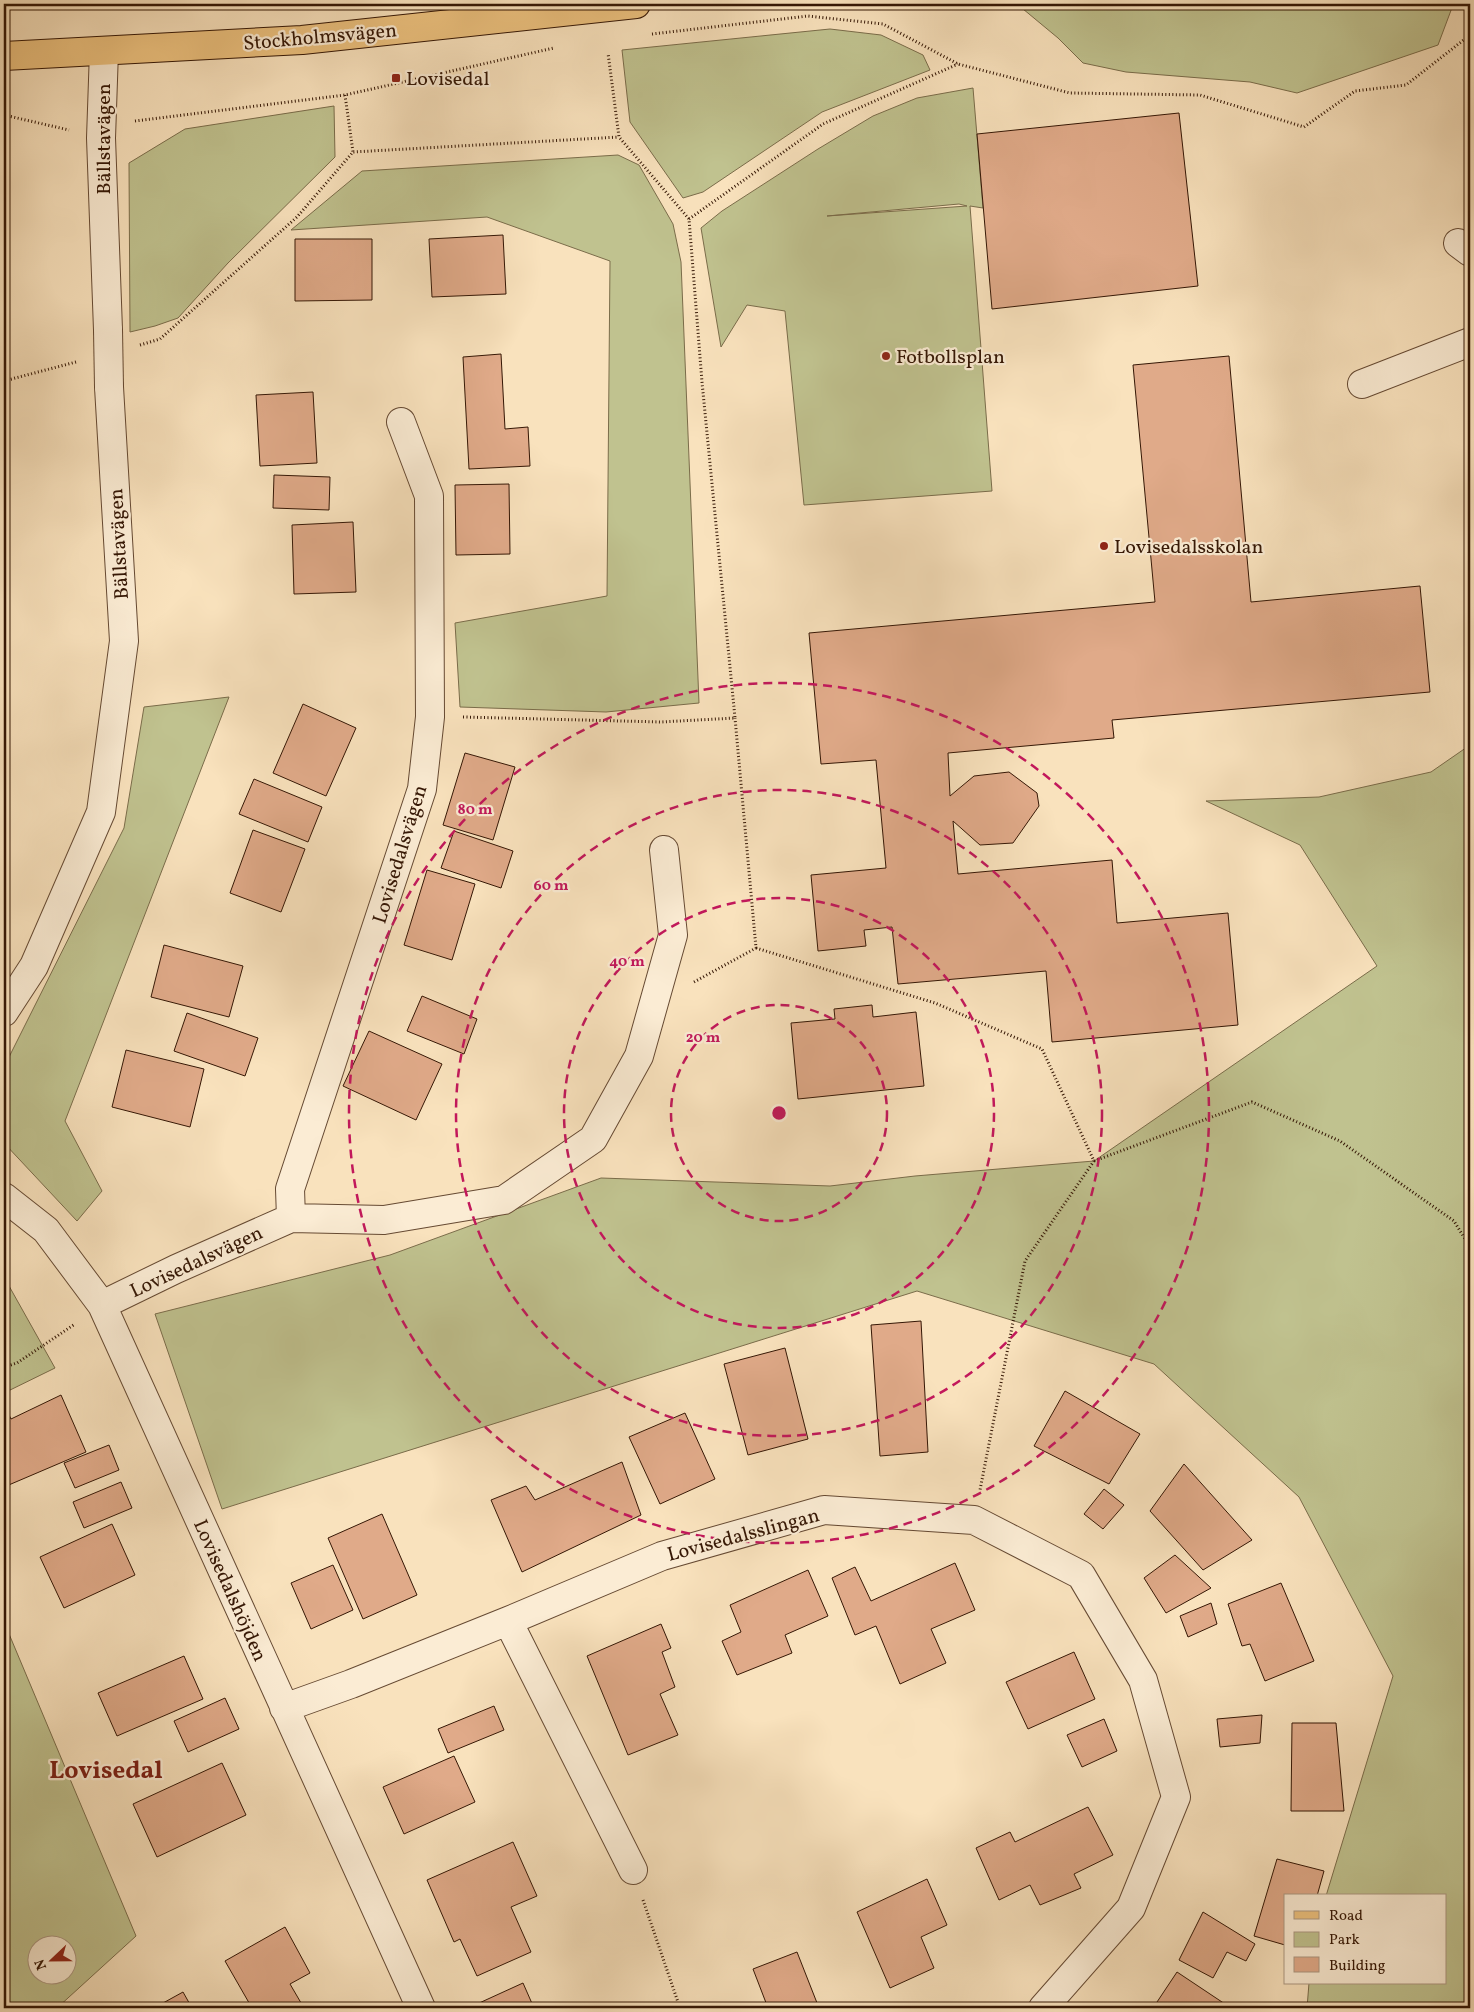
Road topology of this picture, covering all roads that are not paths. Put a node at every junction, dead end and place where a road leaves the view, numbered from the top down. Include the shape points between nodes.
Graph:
1 (636, 4) edge
2 (104, 51) junction
3 (4, 56) edge
4 (1470, 342) edge
5 (1362, 384) dead end
6 (401, 422) dead end
7 (664, 850) dead end
8 (4, 1012) edge
9 (4, 1197) edge
10 (291, 1218) junction
11 (102, 1305) junction
12 (508, 1621) junction
13 (284, 1708) junction
14 (633, 1870) road end
15 (420, 2008) edge
16 (1042, 2008) edge

1 - 2 main road, Stockholmsvägen via 302,40
2 - 3 main road, Stockholmsvägen
2 - 8 street, Bällstavägen, bridge via 101,138 109,387 124,641 100,812 34,966
4 - 5 street
6 - 10 street, Lovisedalsvägen via 429,496 430,717 422,789 290,1189
7 - 10 street, Lovisedalsvägen via 673,935 639,1056 593,1139 504,1200 384,1220
9 - 11 street, Lovisedalshöjden via 46,1230
10 - 11 street, Lovisedalsvägen
11 - 13 street, Lovisedalshöjden
12 - 13 street, Lovisedalsslingan
12 - 14 street
12 - 16 street, Lovisedalsslingan via 662,1556 824,1510 974,1520 1081,1576 1143,1680 1176,1797 1131,1908
13 - 15 street, Lovisedalshöjden

